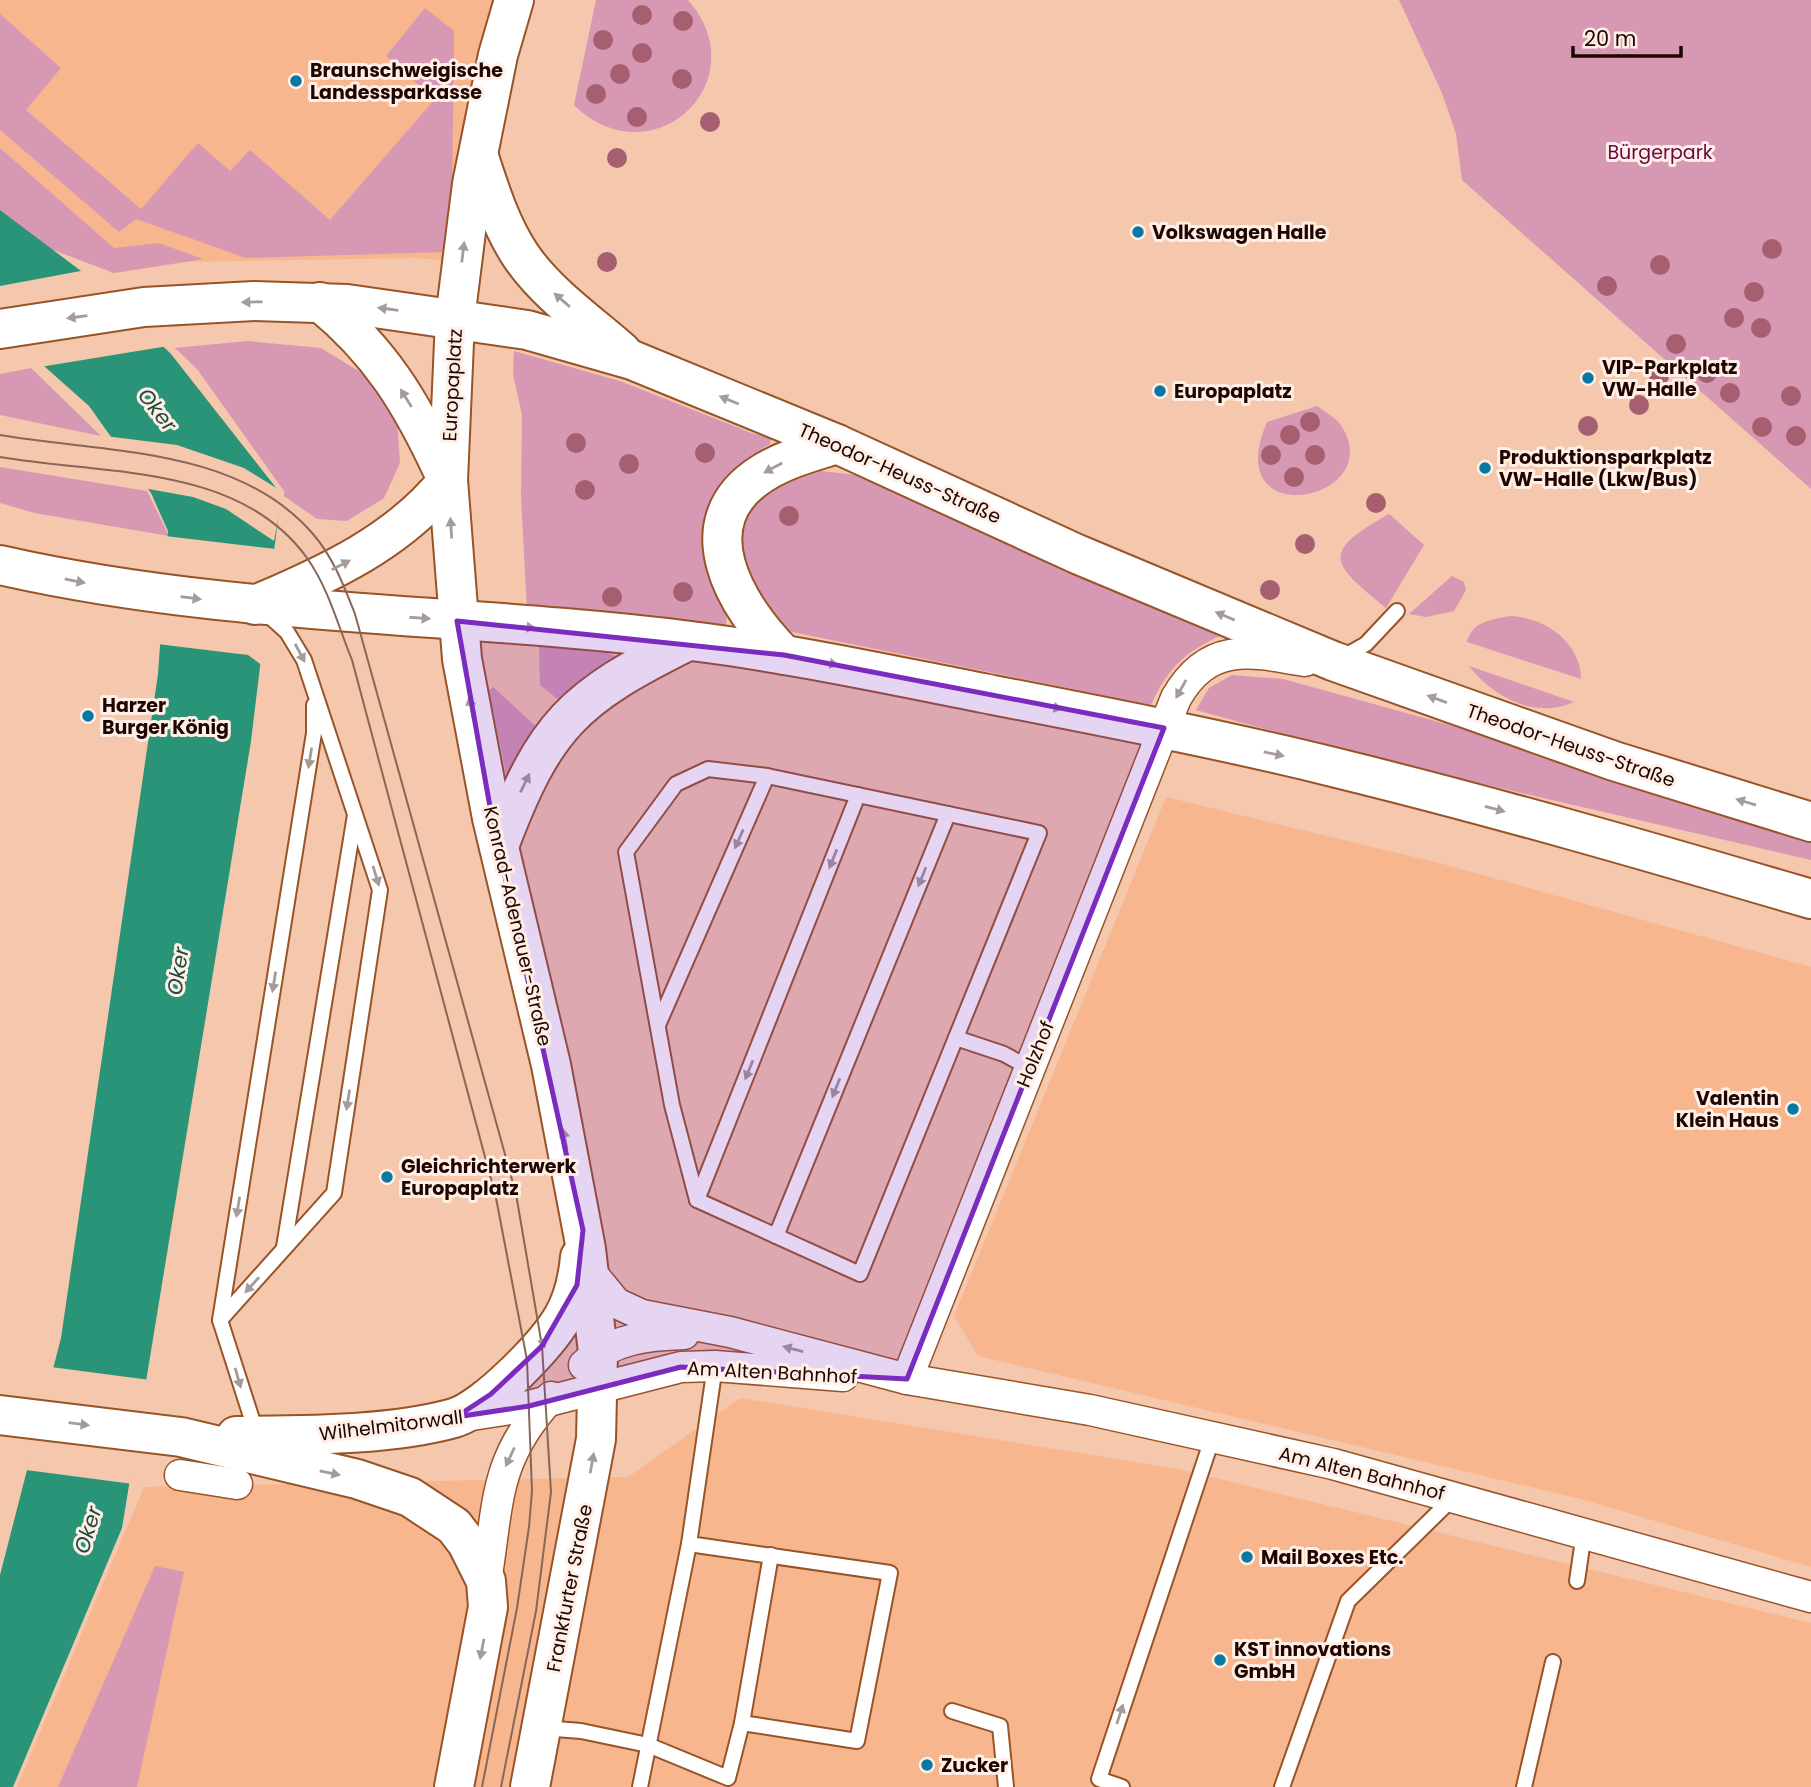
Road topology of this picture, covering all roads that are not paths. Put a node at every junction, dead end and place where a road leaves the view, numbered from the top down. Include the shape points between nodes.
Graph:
1 (514, 0) edge
2 (477, 152) junction
3 (320, 302) junction
4 (455, 319) junction
5 (0, 329) edge
6 (632, 360) junction
7 (837, 444) junction
8 (448, 480) junction
9 (7, 563) edge
10 (272, 607) junction
11 (1397, 611) dead end
12 (457, 621) junction
13 (688, 641) junction
14 (784, 655) junction
15 (1333, 661) junction
16 (313, 690) junction
17 (1164, 728) junction
18 (767, 776) junction
19 (858, 795) junction
20 (356, 810) junction
21 (948, 814) junction
22 (1811, 822) edge
23 (1566, 828) junction
24 (499, 846) junction
25 (1811, 880) edge
26 (1811, 899) edge
27 (658, 1026) junction
28 (956, 1038) junction
29 (1029, 1068) junction
30 (697, 1200) junction
31 (583, 1230) junction
32 (776, 1236) junction
33 (283, 1249) junction
34 (589, 1270) junction
35 (220, 1320) junction
36 (730, 1332) junction
37 (715, 1366) junction
38 (598, 1370) junction
39 (906, 1379) junction
40 (548, 1401) junction
41 (6, 1416) edge
42 (456, 1417) junction
43 (1213, 1436) junction
44 (170, 1447) junction
45 (253, 1458) junction
46 (1455, 1496) junction
47 (1584, 1533) junction
48 (689, 1545) junction
49 (771, 1555) junction
50 (486, 1581) junction
51 (1577, 1581) dead end
52 (1811, 1597) edge
53 (1553, 1662) dead end
54 (952, 1711) dead end
55 (742, 1723) junction
56 (542, 1728) junction
57 (648, 1745) junction
58 (727, 1782) edge
59 (454, 1787) edge
60 (530, 1787) edge
61 (640, 1787) edge
62 (1006, 1787) edge
63 (1122, 1787) edge
64 (1282, 1787) edge
65 (1524, 1787) edge

1 - 2 main road
4 -> 2 main road
6 -> 2 main road via 554,293 521,255 501,219
4 -> 3 main road, Europaplatz
3 -> 5 main road, Europaplatz via 144,307
8 -> 3 main road via 387,368 354,330
4 - 6 main road, Theodor-Heuss-Straße via 527,330
4 - 8 main road, Europaplatz
7 -> 6 main road, Theodor-Heuss-Straße
7 -> 14 main road via 762,474 736,498 723,527 731,583 755,624
15 -> 7 main road, Theodor-Heuss-Straße via 1077,554
10 -> 8 main road via 371,548 424,506
12 -> 8 main road, Europaplatz
9 -> 10 main road via 129,590
10 -> 12 main road
10 -> 16 lane via 304,660
11 - 15 lane via 1353,653
12 -> 13 main road
24 -> 12 main road, Konrad-Adenauer-Straße
13 - 14 main road
24 -> 13 main road via 521,790 554,731 600,689
14 -> 17 main road
15 -> 17 street, Theodor-Heuss-Straße via 1313,663 1260,653 1228,654 1206,661 1188,676
22 -> 15 main road, Theodor-Heuss-Straße via 1615,761
16 - 20 lane
16 -> 35 lane via 314,733
17 -> 23 main road
17 - 29 street, Holzhof
18 - 19 lane
18 -> 27 lane
18 - 27 lane via 708,769 676,784 626,852
19 - 21 lane
19 -> 30 lane
20 - 33 lane
20 -> 33 lane via 380,890 334,1192
21 - 28 lane via 1039,833
21 -> 32 lane
23 - 25 street via 1691,847
23 - 26 main road
31 -> 24 main road, Konrad-Adenauer-Straße via 551,1065
27 - 30 lane
28 - 29 lane
28 - 32 lane via 860,1274
29 - 39 street, Holzhof
30 - 32 lane
31 - 34 main road, Konrad-Adenauer-Straße
42 -> 31 main road, Konrad-Adenauer-Straße via 517,1371 563,1317 577,1285
33 -> 35 lane
34 - 36 street, Am Alten Bahnhof via 625,1310
34 - 38 main road, Konrad-Adenauer-Straße
35 -> 45 lane
36 - 38 street, Am Alten Bahnhof via 645,1337
39 -> 36 street, Am Alten Bahnhof
37 - 38 street, Am Alten Bahnhof
37 - 39 street, Am Alten Bahnhof
37 - 48 lane
38 - 40 street, Wilhelmitorwall
56 -> 38 main road, Frankfurter Straße via 596,1438
39 - 43 street, Am Alten Bahnhof
40 - 42 street, Wilhelmitorwall
40 -> 50 street via 522,1435 503,1472
41 -> 44 main road, Wilhelmitorwall
42 - 45 main road, Wilhelmitorwall via 320,1435
43 - 46 street, Am Alten Bahnhof
63 -> 43 lane via 1099,1779
44 - 45 main road, Wilhelmitorwall
44 - 45 street
45 -> 50 main road, Wilhelmitorwall via 411,1497 454,1526 476,1556
46 - 47 street, Am Alten Bahnhof
46 - 64 lane via 1348,1601
47 - 51 lane
47 - 52 street, Am Alten Bahnhof
48 - 49 lane
48 - 57 lane
49 - 55 lane
49 - 55 lane via 890,1573 857,1741
50 -> 59 main road via 487,1623
53 - 65 lane
54 - 62 lane via 1000,1726
55 - 58 lane
56 - 57 lane
56 - 60 main road, Frankfurter Straße
57 - 58 lane
57 - 61 lane

